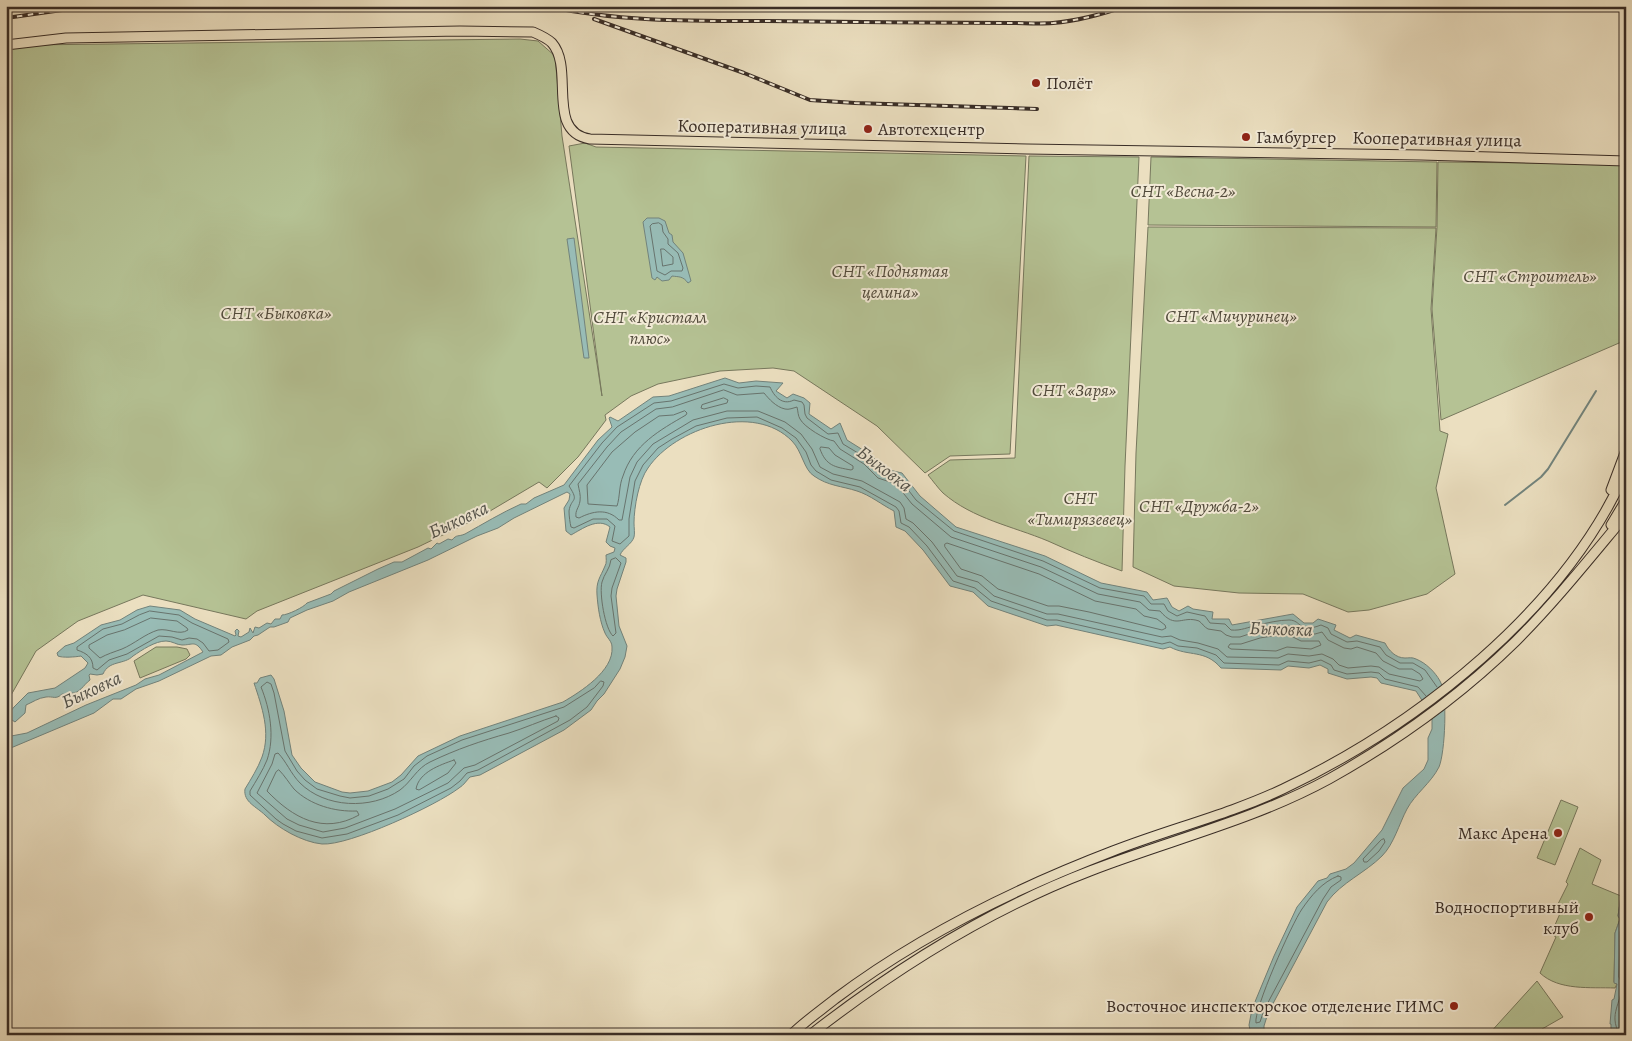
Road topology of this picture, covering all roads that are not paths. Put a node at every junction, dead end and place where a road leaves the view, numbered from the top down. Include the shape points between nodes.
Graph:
1 (6, 45) edge
2 (1626, 162) edge
3 (1626, 450) edge
4 (1626, 471) edge
5 (1626, 500) edge
6 (1626, 515) edge
7 (1596, 551) junction
8 (1577, 554) junction
9 (790, 1035) edge
10 (810, 1035) edge

1 - 2 main road, Кооперативная улица via 66,38 533,32 542,35 558,51 564,108 570,128 576,135 590,139 1412,154
3 - 8 main road via 1613,487
4 - 8 main road via 1610,504
5 - 7 main road
6 - 7 main road
7 - 10 main road via 1516,641 1455,696 1385,745 1285,801 1040,891 937,946 861,996
8 - 9 main road via 1508,633 1451,684 1378,736 1282,790 1034,882 979,909 893,959

